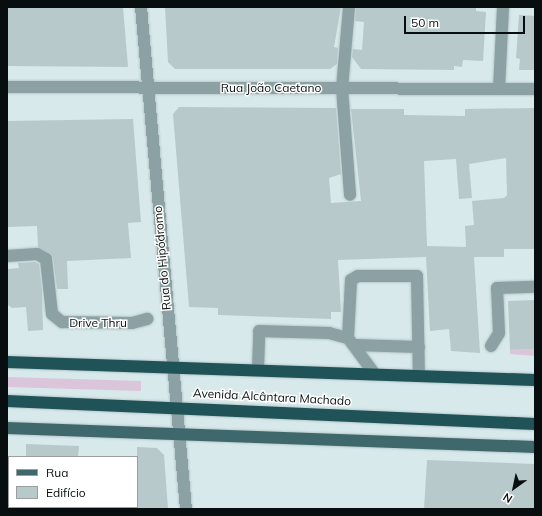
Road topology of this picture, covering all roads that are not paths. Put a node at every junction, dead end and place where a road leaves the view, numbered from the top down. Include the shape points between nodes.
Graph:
1 (141, 7) edge
2 (349, 7) edge
3 (503, 7) edge
4 (7, 87) edge
5 (342, 88) junction
6 (535, 88) edge
7 (148, 89) junction
8 (499, 89) junction
9 (350, 195) dead end
10 (7, 256) edge
11 (535, 287) edge
12 (147, 319) dead end
13 (352, 342) junction
14 (491, 346) dead end
15 (419, 347) junction
16 (7, 362) edge
17 (171, 367) junction
18 (258, 369) junction
19 (374, 373) junction
20 (419, 376) junction
21 (535, 380) edge
22 (7, 401) edge
23 (176, 407) junction
24 (535, 424) edge
25 (7, 428) edge
26 (179, 434) junction
27 (535, 447) edge
28 (186, 509) edge

1 - 7 street, Rua do Hipódromo
2 - 5 street
3 - 8 street
4 - 7 street, Rua João Caetano
5 - 7 street, Rua João Caetano
5 - 8 street, Rua João Caetano
5 - 9 street
6 - 8 street, Rua João Caetano
7 - 17 street, Rua do Hipódromo
10 - 12 street, Drive Thru via 37,254 46,259 52,314 62,322 132,323
11 - 14 street via 497,288 499,333
13 - 15 street
13 - 15 street via 351,280 358,276 413,274 419,279
13 - 18 street via 329,333 259,331
13 - 19 street
15 - 20 street
16 - 17 highway
17 - 18 highway
17 - 23 street, Rua do Hipódromo
18 - 19 highway
19 - 20 highway
20 - 21 highway
22 - 23 highway, Avenida Alcântara Machado
23 - 24 highway, Avenida Alcântara Machado
23 - 26 street, Rua do Hipódromo
25 - 26 main road
26 - 27 main road
26 - 28 street, Rua do Hipódromo

